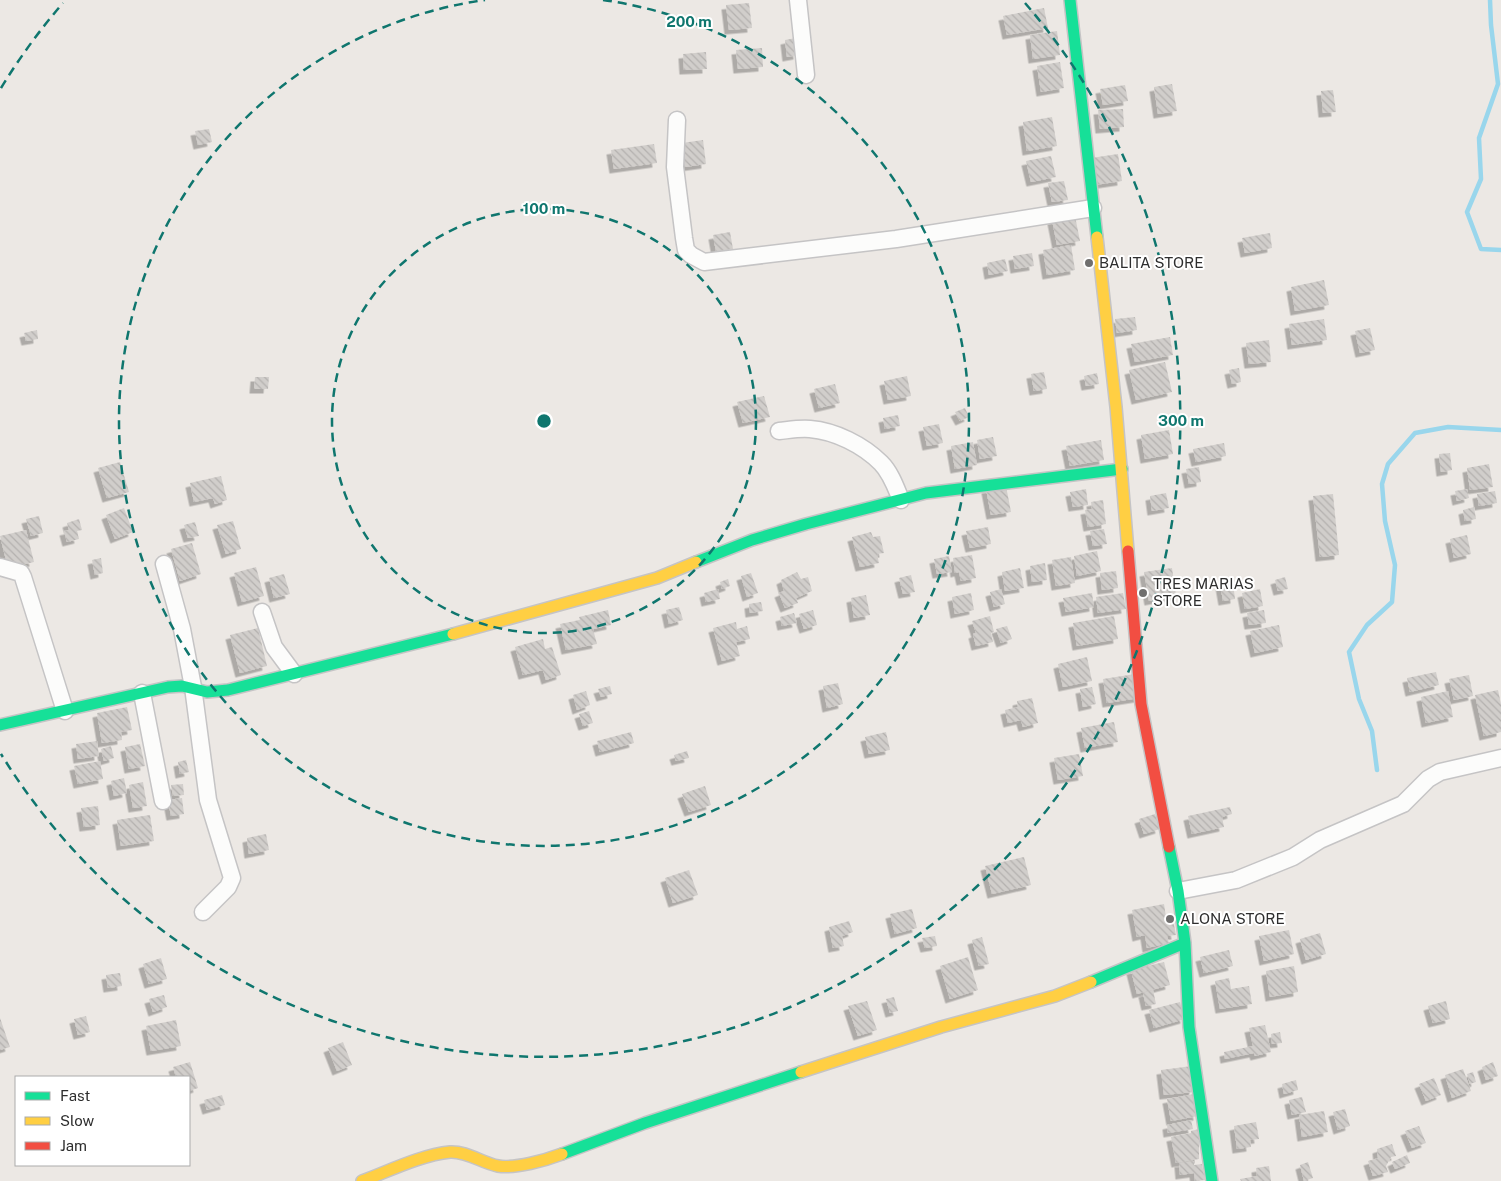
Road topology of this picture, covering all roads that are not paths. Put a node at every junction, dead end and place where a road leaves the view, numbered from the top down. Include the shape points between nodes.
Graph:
1 (798, 0) edge
2 (1070, 0) edge
3 (806, 75) dead end
4 (677, 120) dead end
5 (1093, 208) junction
6 (779, 431) dead end
7 (1122, 469) junction
8 (901, 500) junction
9 (164, 564) dead end
10 (0, 567) edge
11 (262, 612) dead end
12 (294, 674) junction
13 (193, 687) junction
14 (142, 693) junction
15 (65, 711) junction
16 (0, 726) edge
17 (1501, 758) edge
18 (163, 801) dead end
19 (1178, 891) junction
20 (203, 912) dead end
21 (1185, 943) junction
22 (362, 1181) edge
23 (1212, 1181) edge

1 - 3 street
2 - 5 street
4 - 5 street via 675,168 686,250 704,262 896,238
5 - 7 street
6 - 8 street via 808,428 857,444 882,463
7 - 8 street via 961,488
7 - 19 street via 1140,704
8 - 12 street via 752,540 628,587
9 - 13 street via 182,629
10 - 15 street via 21,573 23,577
11 - 12 street via 274,648
12 - 13 street via 228,690 207,692
13 - 14 street via 168,687
13 - 20 street via 208,800 232,878 228,887
14 - 15 street
14 - 18 street
15 - 16 street
17 - 19 street via 1440,772 1428,779 1403,804 1320,840 1293,857 1236,880
19 - 21 street
21 - 22 street via 1055,996 941,1027 645,1123 554,1157 498,1166 452,1152
21 - 23 street via 1189,1027

